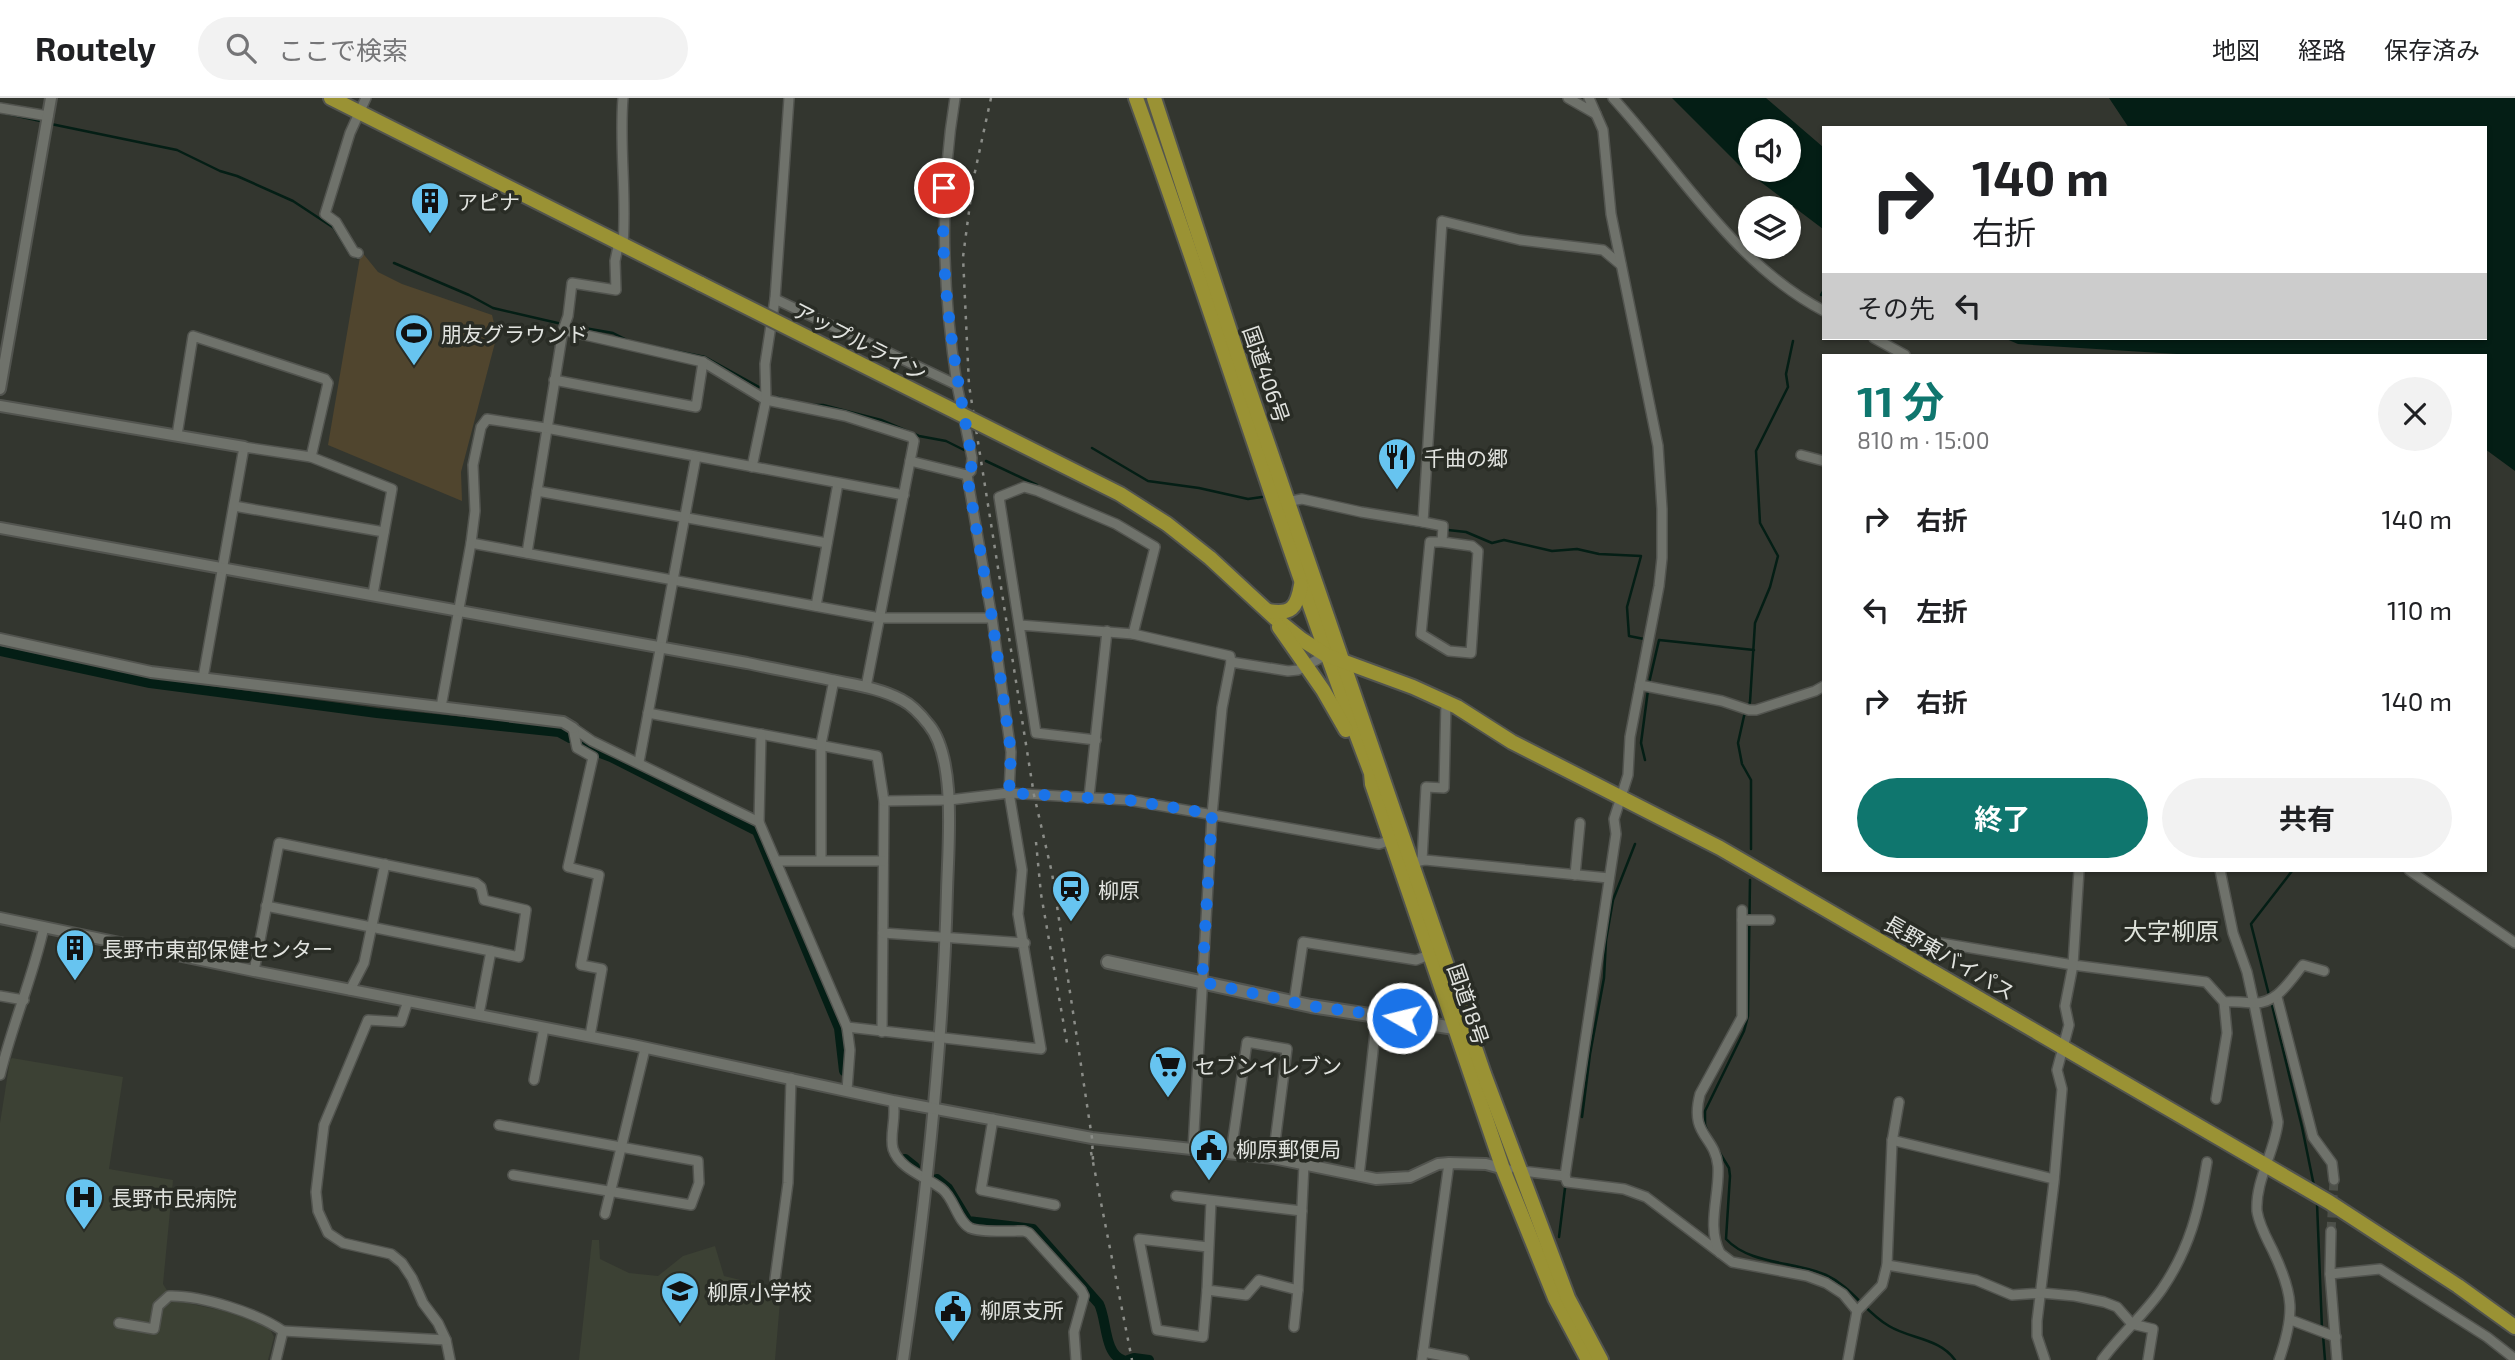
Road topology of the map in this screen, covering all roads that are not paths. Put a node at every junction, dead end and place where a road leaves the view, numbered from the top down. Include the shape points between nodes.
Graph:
1 (51, 98) edge
2 (331, 98) edge
3 (366, 98) edge
4 (623, 98) edge
5 (789, 98) edge
6 (955, 98) edge
7 (1136, 98) edge
8 (1154, 98) edge
9 (1568, 98) edge
10 (1589, 98) edge
11 (1613, 98) edge
12 (0, 108) edge
13 (360, 113) junction
14 (1596, 114) junction
15 (48, 116) junction
16 (621, 243) junction
17 (358, 253) dead end
18 (1621, 265) junction
19 (775, 299) junction
20 (1822, 310) edge
21 (563, 330) junction
22 (1878, 340) edge
23 (1903, 354) edge
24 (704, 362) junction
25 (554, 380) junction
26 (957, 385) junction
27 (0, 389) edge
28 (766, 400) junction
29 (0, 406) edge
30 (546, 428) junction
31 (177, 435) junction
32 (244, 447) junction
33 (1801, 455) dead end
34 (311, 457) junction
35 (696, 457) junction
36 (1822, 460) edge
37 (910, 461) junction
38 (752, 467) junction
39 (967, 475) junction
40 (838, 483) junction
41 (537, 491) junction
42 (904, 495) junction
43 (1290, 500) junction
44 (1274, 505) junction
45 (234, 506) junction
46 (685, 517) junction
47 (1423, 522) junction
48 (0, 528) edge
49 (384, 532) junction
50 (1442, 542) junction
51 (471, 543) junction
52 (827, 543) junction
53 (527, 553) junction
54 (223, 568) junction
55 (673, 580) junction
56 (1301, 585) junction
57 (373, 594) junction
58 (816, 606) junction
59 (458, 611) junction
60 (1271, 615) junction
61 (880, 618) junction
62 (992, 618) junction
63 (1020, 625) junction
64 (1107, 631) junction
65 (1133, 634) junction
66 (0, 639) edge
67 (660, 648) junction
68 (1326, 655) junction
69 (1231, 662) junction
70 (1344, 662) junction
71 (1306, 665) junction
72 (203, 678) junction
73 (834, 681) junction
74 (1640, 685) junction
75 (1822, 686) edge
76 (866, 687) junction
77 (1446, 702) junction
78 (441, 707) junction
79 (648, 713) junction
80 (573, 728) junction
81 (761, 734) junction
82 (1096, 740) junction
83 (821, 744) junction
84 (639, 762) junction
85 (1373, 784) junction
86 (1009, 793) junction
87 (1089, 797) junction
88 (1620, 797) junction
89 (949, 800) junction
90 (884, 801) junction
91 (1212, 814) junction
92 (759, 822) junction
93 (1580, 822) dead end
94 (1391, 840) junction
95 (821, 859) junction
96 (776, 861) junction
97 (883, 861) junction
98 (1411, 863) junction
99 (385, 864) junction
100 (2080, 872) edge
101 (2220, 872) edge
102 (2412, 872) edge
103 (1575, 875) junction
104 (1609, 878) junction
105 (266, 906) junction
106 (1742, 909) dead end
107 (0, 918) edge
108 (1742, 920) junction
109 (1770, 920) dead end
110 (371, 926) junction
111 (44, 927) junction
112 (883, 933) junction
113 (945, 939) junction
114 (1923, 940) dead end
115 (1025, 943) junction
116 (2515, 943) edge
117 (491, 951) junction
118 (1435, 953) junction
119 (1108, 962) dead end
120 (2073, 965) junction
121 (254, 971) junction
122 (2324, 971) dead end
123 (1202, 982) junction
124 (351, 990) junction
125 (0, 996) edge
126 (2277, 997) junction
127 (24, 1000) junction
128 (408, 1001) junction
129 (1294, 1002) junction
130 (2224, 1002) junction
131 (2258, 1003) junction
132 (479, 1014) junction
133 (1377, 1015) junction
134 (847, 1027) junction
135 (544, 1028) junction
136 (1462, 1029) junction
137 (882, 1031) junction
138 (590, 1037) junction
139 (940, 1038) junction
140 (2064, 1047) junction
141 (645, 1049) junction
142 (0, 1075) edge
143 (791, 1078) junction
144 (534, 1080) dead end
145 (847, 1090) junction
146 (2216, 1099) dead end
147 (893, 1101) junction
148 (1899, 1102) dead end
149 (934, 1107) junction
150 (993, 1119) junction
151 (499, 1125) dead end
152 (1892, 1140) junction
153 (620, 1147) junction
154 (1193, 1149) junction
155 (1231, 1153) junction
156 (1273, 1158) junction
157 (2207, 1162) dead end
158 (1449, 1163) junction
159 (1304, 1164) junction
160 (2267, 1166) junction
161 (1503, 1169) junction
162 (1521, 1171) junction
163 (513, 1175) dead end
164 (1359, 1176) junction
165 (1565, 1176) junction
166 (2054, 1179) junction
167 (2334, 1180) tunnel mouth
168 (927, 1181) junction
169 (610, 1191) junction
170 (1176, 1196) dead end
171 (1211, 1201) junction
172 (1055, 1205) dead end
173 (1302, 1211) junction
174 (605, 1214) dead end
175 (2331, 1231) tunnel mouth
176 (1208, 1247) junction
177 (1720, 1253) junction
178 (1887, 1265) junction
179 (2330, 1274) junction
180 (775, 1279) dead end
181 (1206, 1290) junction
182 (1298, 1290) junction
183 (2042, 1293) junction
184 (1857, 1311) junction
185 (2291, 1320) junction
186 (119, 1323) dead end
187 (2132, 1324) junction
188 (1294, 1327) dead end
189 (2515, 1327) edge
190 (283, 1331) junction
191 (2333, 1336) junction
192 (446, 1340) junction
193 (1423, 1356) edge
194 (2515, 1359) edge
195 (276, 1360) edge
196 (450, 1360) edge
197 (903, 1360) edge
198 (1076, 1360) edge
199 (1464, 1360) edge
200 (1588, 1360) edge
201 (1601, 1360) edge
202 (1848, 1360) edge
203 (2045, 1360) edge
204 (2102, 1360) edge
205 (2148, 1360) edge
206 (2279, 1360) edge
207 (2337, 1360) edge

1 - 15 street
2 - 13 highway, アップルライン
3 - 13 street
4 - 16 street via 621,164 626,209
5 - 19 street
6 - 26 street via 947,142 943,241
7 - 44 highway, 国道406号
8 - 43 highway, 国道406号
9 - 14 street
10 - 14 street
11 - 20 street via 1741,248 1772,279
12 - 15 street
13 - 16 highway, アップルライン
13 - 17 street via 325,214
14 - 18 street via 1604,130 1611,214
15 - 27 street
16 - 21 street via 615,261 616,290 572,283
16 - 60 highway, アップルライン, bridge via 1120,494 1210,558
18 - 47 street via 1603,250 1520,240 1442,221
18 - 74 street via 1658,446 1662,509 1659,586
19 - 26 street
19 - 28 street via 766,346
21 - 24 street
21 - 25 street
22 - 23 street
24 - 25 street via 696,407
24 - 28 street
25 - 30 street
26 - 39 street via 972,458
28 - 37 street via 845,415 911,437
28 - 38 street
29 - 31 street
30 - 35 street
30 - 41 street
30 - 51 street via 486,419 473,465
31 - 32 street
31 - 34 street via 193,336 325,379 328,383
32 - 34 street
32 - 45 street
33 - 36 street
34 - 49 street via 392,489
35 - 38 street
35 - 46 street
37 - 39 street
37 - 42 street
38 - 40 street
39 - 62 street
40 - 42 street
40 - 52 street
41 - 46 street
41 - 53 street
42 - 61 street
43 - 44 street
43 - 47 street
43 - 70 highway, 国道406号
44 - 56 highway, 国道406号
45 - 49 street
45 - 54 street
46 - 52 street
46 - 55 street
47 - 50 street via 1443,526
48 - 54 street
49 - 57 street
50 - 50 street via 1478,551 1471,653 1449,651 1421,634 1430,542
51 - 53 street
51 - 59 street
52 - 58 street
53 - 55 street
54 - 57 street
54 - 72 street
55 - 58 street
55 - 67 street
56 - 60 highway via 1293,607
56 - 68 highway, 国道406号
57 - 59 street
58 - 61 street
59 - 67 street
59 - 78 street
60 - 68 highway, アップルライン
60 - 71 highway
61 - 62 street
61 - 76 street
62 - 86 street via 1011,752
63 - 64 street
63 - 65 street via 999,497 1024,487 1116,524 1155,547
63 - 82 street via 1035,733
64 - 65 street
64 - 82 street
65 - 69 street via 1230,656
66 - 72 street via 151,672
67 - 73 street
67 - 79 street
68 - 70 highway, アップルライン
68 - 71 street
68 - 85 highway, 国道18号
69 - 71 street via 1288,671
69 - 91 street
70 - 77 highway, 長野東バイパス
70 - 98 highway, 国道18号
71 - 85 highway via 1341,720
72 - 78 street
73 - 76 street
73 - 83 street
74 - 75 street via 1756,710
74 - 88 street via 1628,775
76 - 89 street via 904,701 928,723 941,750
77 - 88 highway, 長野東バイパス
77 - 98 street via 1444,788 1426,787
78 - 80 street via 563,722
79 - 81 street
79 - 84 street
80 - 84 street
80 - 138 street via 577,748 593,757 568,867 599,875 581,965 602,970
81 - 83 street
81 - 92 street
82 - 87 street
83 - 90 street via 877,756
83 - 95 street
84 - 92 street
85 - 94 highway, 国道18号
86 - 87 street
86 - 89 street
86 - 115 street via 1022,870 1018,914
87 - 91 street
88 - 104 street
88 - 140 highway, 長野東バイパス via 1720,848
89 - 90 street
89 - 113 street
90 - 97 street
91 - 94 street via 1380,844
91 - 123 street
92 - 96 street
93 - 103 street
94 - 98 highway, 国道18号
95 - 96 street
95 - 97 street
96 - 134 street
97 - 112 street
98 - 103 street
98 - 118 highway, 国道18号
99 - 105 street via 279,843
99 - 110 street
99 - 117 street via 476,883 484,900 526,910 519,957
100 - 120 street
101 - 131 street via 2232,933
102 - 116 street
103 - 104 street
104 - 165 street
105 - 110 street
105 - 121 street
106 - 108 street
107 - 111 street
108 - 109 street
108 - 177 street via 1742,1017 1696,1107 1701,1134 1718,1164 1714,1235
110 - 117 street
110 - 124 street via 364,963
111 - 121 street
111 - 127 street
112 - 113 street
112 - 137 street
113 - 115 street
113 - 139 street
114 - 120 street
115 - 139 street via 1041,1049
117 - 132 street
118 - 129 street via 1416,961 1303,942
118 - 136 highway, 国道18号
119 - 123 main road
120 - 130 street via 2206,982
120 - 140 street
121 - 124 street
122 - 126 street via 2303,965
123 - 129 main road
123 - 154 street
124 - 128 street
125 - 127 street
126 - 131 street
126 - 167 street via 2313,1137 2332,1163
127 - 142 street
128 - 132 street
128 - 192 street via 401,1023 368,1020 324,1125 318,1211 328,1233 342,1243 391,1254 402,1263
129 - 133 main road
130 - 131 street
130 - 146 street via 2227,1032
131 - 160 street via 2278,1122
132 - 135 street
133 - 136 main road
133 - 164 street
134 - 137 street
134 - 145 street
135 - 138 street
135 - 144 street
136 - 161 highway, 国道18号
136 - 162 highway, 国道18号
137 - 139 street
138 - 141 street
139 - 149 street
140 - 160 highway, 長野東バイパス
140 - 166 street via 2057,1070 2062,1089
141 - 143 street
141 - 153 street
143 - 145 street
143 - 180 street via 788,1183
145 - 147 street
147 - 149 street
147 - 168 street via 892,1147 899,1160
148 - 152 street
149 - 150 street
149 - 168 street
150 - 154 street via 1092,1138
150 - 172 street via 981,1190
151 - 153 street
152 - 166 street
152 - 178 street
153 - 169 street
153 - 169 street via 698,1161 699,1183 691,1205
154 - 155 street
155 - 156 street
155 - 156 street via 1247,1042 1287,1049
156 - 159 street
157 - 187 street via 2195,1225 2184,1253 2161,1291
158 - 161 street
158 - 164 street via 1410,1177
158 - 193 street
159 - 164 street
159 - 173 street
160 - 185 street via 2257,1211 2286,1278
160 - 189 highway, 長野東バイパス via 2329,1202
161 - 162 street
161 - 200 highway, 国道18号 via 1555,1298
162 - 165 street
162 - 201 highway, 国道18号 via 1568,1298
163 - 169 street
165 - 177 street via 1567,1182 1624,1189 1646,1197
166 - 183 street
168 - 197 street
168 - 198 street via 943,1189 967,1226 1029,1233 1081,1290
169 - 174 street
170 - 171 street
171 - 173 street
171 - 176 street
173 - 182 street
175 - 179 street
176 - 181 street
176 - 181 street via 1139,1239 1157,1330 1203,1337
177 - 184 street via 1732,1262 1826,1283
178 - 183 street via 1976,1280 2012,1295
178 - 184 street via 1882,1285
179 - 191 street
179 - 194 street via 2380,1269
181 - 182 street via 1246,1295 1259,1280
182 - 188 street
183 - 187 street via 2104,1302 2117,1307
183 - 203 street via 2037,1336
184 - 202 street
185 - 191 street
185 - 206 street
186 - 190 street via 154,1329 158,1306 175,1296 248,1312
187 - 204 street
187 - 205 street via 2153,1329
190 - 192 street
190 - 195 street
191 - 207 street
192 - 196 street
193 - 199 street

